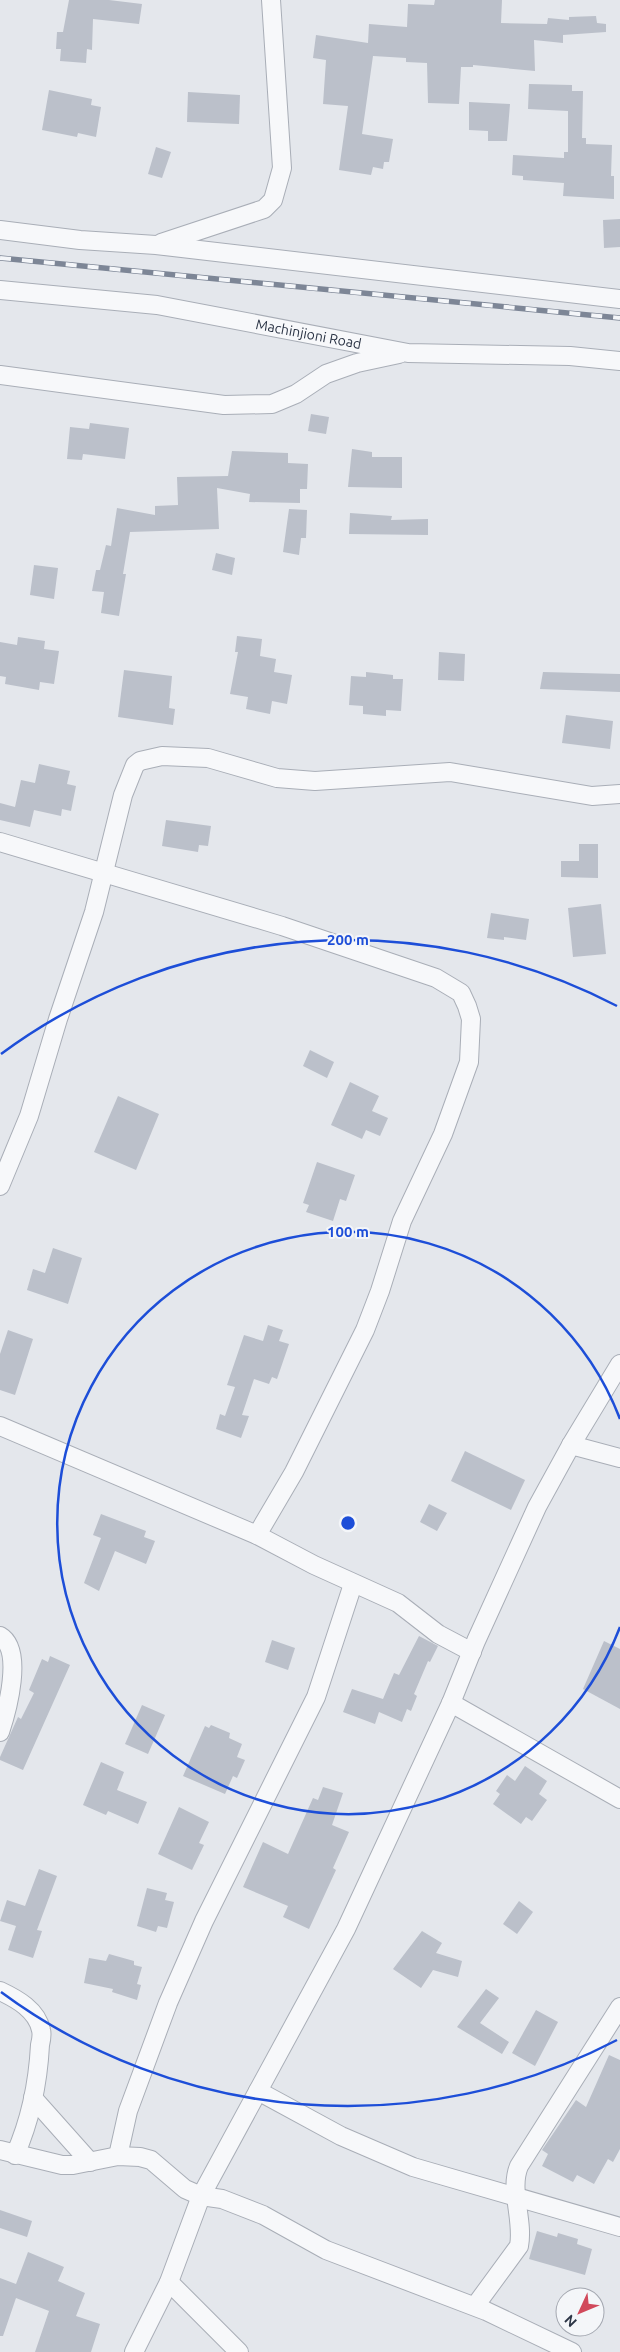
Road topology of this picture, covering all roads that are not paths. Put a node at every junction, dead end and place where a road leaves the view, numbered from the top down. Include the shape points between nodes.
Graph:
1 (272, 0) edge
2 (0, 230) edge
3 (156, 245) junction
4 (0, 290) edge
5 (620, 299) edge
6 (408, 353) junction
7 (620, 361) edge
8 (0, 375) edge
9 (620, 794) edge
10 (0, 842) edge
11 (103, 871) junction
12 (0, 1186) edge
13 (620, 1364) edge
14 (0, 1426) edge
15 (571, 1445) junction
16 (620, 1458) edge
17 (257, 1535) junction
18 (353, 1584) junction
19 (0, 1636) edge
20 (472, 1652) junction
21 (451, 1703) junction
22 (0, 1732) edge
23 (620, 1799) edge
24 (0, 1991) edge
25 (620, 2008) edge
26 (258, 2091) junction
27 (33, 2098) junction
28 (8, 2153) edge
29 (118, 2156) junction
30 (90, 2162) junction
31 (201, 2196) junction
32 (517, 2196) junction
33 (620, 2227) edge
34 (169, 2282) junction
35 (474, 2306) junction
36 (134, 2352) edge
37 (239, 2352) edge
38 (572, 2352) edge

1 - 3 street via 282,168 273,200 264,209
2 - 3 street
3 - 5 street
4 - 6 street, Machinjioni Road via 174,308
6 - 7 street, Machinjioni Road via 570,356
6 - 8 street via 341,368 272,404 224,405
9 - 11 street via 592,796 450,772 315,781 277,778 208,758 162,756 140,761 132,771
10 - 11 street
11 - 12 street via 94,912 29,1116
11 - 17 street via 436,978 461,994 471,1019 469,1062 443,1134 402,1221 365,1330 294,1472
13 - 15 street
14 - 17 street
15 - 16 street
15 - 20 street via 537,1507
17 - 18 street
18 - 20 street via 398,1603 438,1634
18 - 29 street via 316,1698 204,1922 168,2004 128,2111
19 - 22 street via 8,1644 11,1655 9,1704
20 - 21 street
21 - 23 street
21 - 26 street via 346,1929
24 - 27 street via 24,2005 41,2030 40,2061
25 - 32 street via 519,2166
26 - 31 street
26 - 32 street via 341,2136 413,2168
27 - 28 street via 25,2133
27 - 30 street
28 - 30 street via 62,2165
29 - 30 street
29 - 31 street via 151,2160 185,2189
31 - 34 street
31 - 35 street via 262,2215 326,2250
32 - 33 street
32 - 35 street via 519,2246
34 - 36 street
34 - 37 street
35 - 38 street

